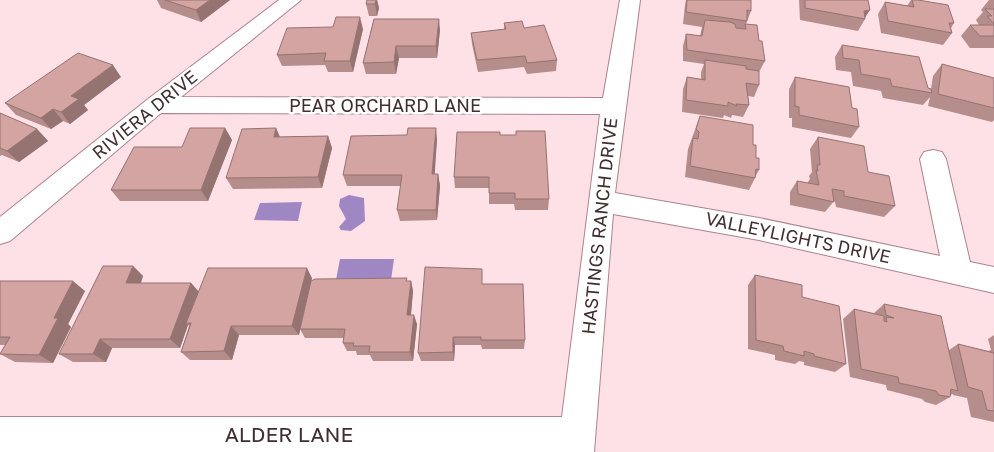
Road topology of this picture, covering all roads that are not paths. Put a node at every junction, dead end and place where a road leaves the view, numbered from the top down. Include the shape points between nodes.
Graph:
1 (291, 0) edge
2 (630, 0) edge
3 (156, 105) junction
4 (613, 106) junction
5 (933, 159) dead end
6 (602, 201) junction
7 (0, 233) edge
8 (958, 272) junction
9 (994, 280) edge
10 (0, 435) edge
11 (577, 443) edge

1 - 3 street, RIVIERA DRIVE
2 - 4 street, HASTINGS RANCH DRIVE
3 - 4 street, PEAR ORCHARD LANE
3 - 7 street, RIVIERA DRIVE
4 - 6 street, HASTINGS RANCH DRIVE
5 - 8 street
6 - 8 street, VALLEYLIGHTS DRIVE via 759,229
6 - 11 street, HASTINGS RANCH DRIVE
8 - 9 street, VALLEYLIGHTS DRIVE
10 - 11 street, ALDER LANE

